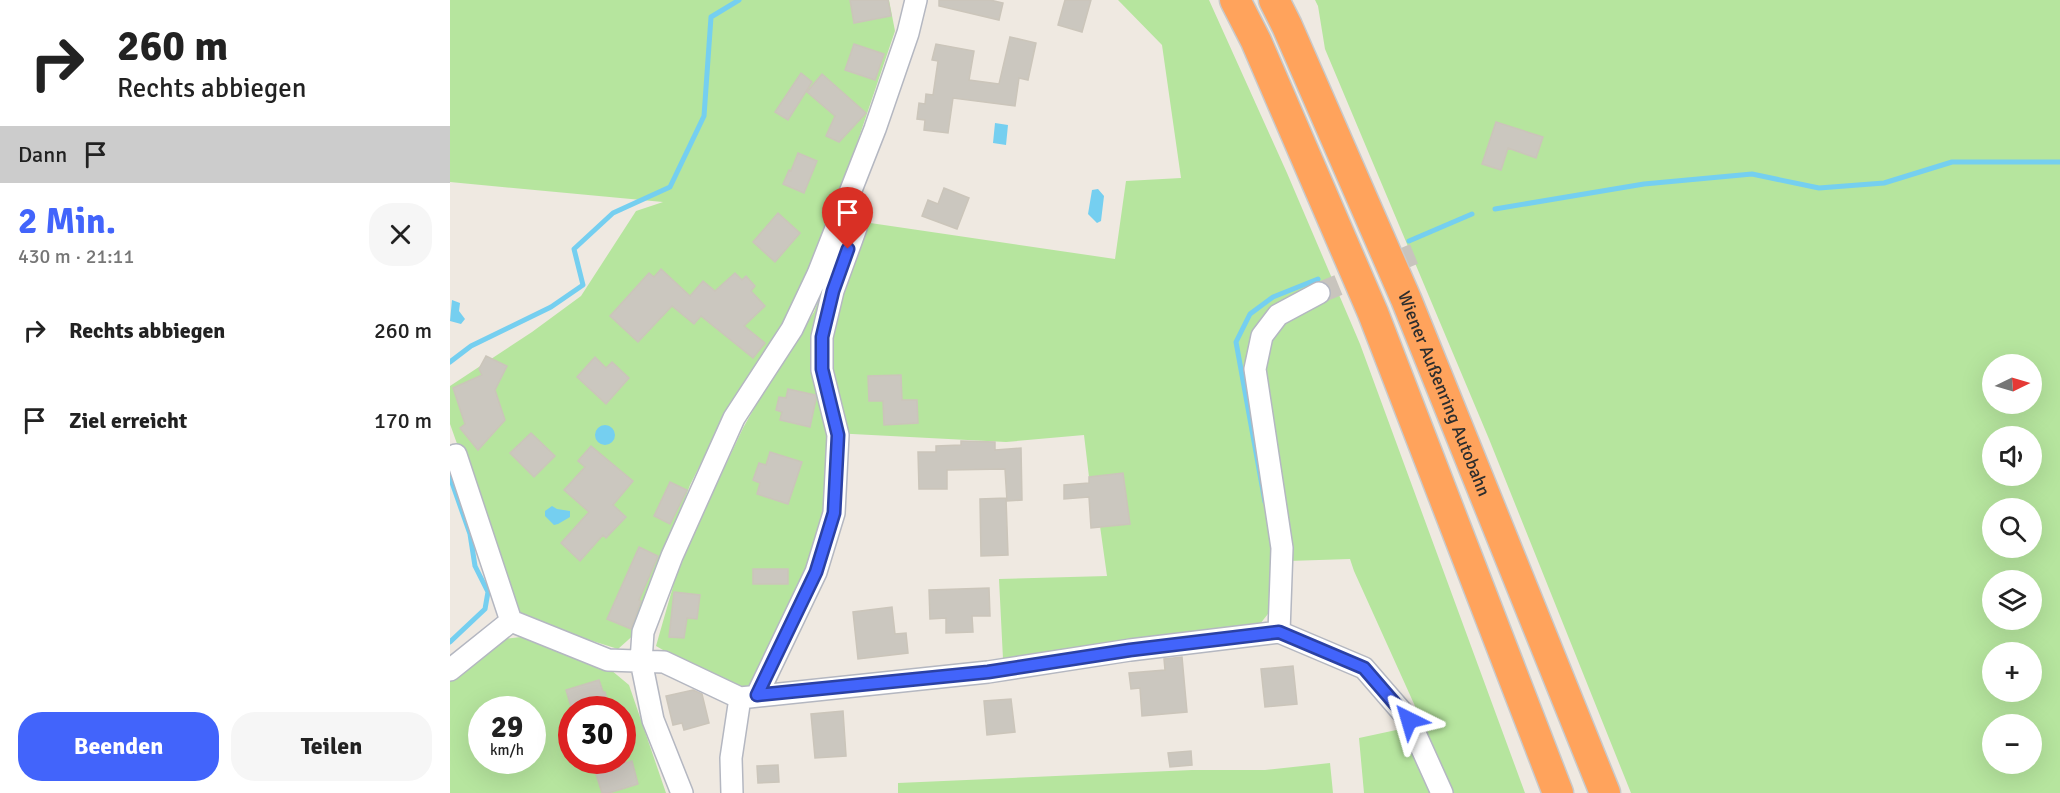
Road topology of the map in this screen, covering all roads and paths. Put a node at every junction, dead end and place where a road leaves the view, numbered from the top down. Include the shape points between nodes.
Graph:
1 (903, 0) edge
2 (916, 0) edge
3 (1235, 0) edge
4 (1274, 0) edge
5 (908, 33) junction
6 (856, 228) dead end
7 (1320, 293) tunnel mouth
8 (456, 455) dead end
9 (511, 621) junction
10 (1279, 632) junction
11 (641, 661) junction
12 (450, 670) edge
13 (748, 696) junction
14 (682, 793) edge
15 (732, 793) edge
16 (1442, 793) edge
17 (1558, 793) edge
18 (1605, 793) edge

1 - 5 street
2 - 5 street
3 - 17 highway, Wiener Außenring Autobahn via 1373,313
4 - 18 highway, Wiener Außenring Autobahn via 1406,300
5 - 11 street via 818,274 792,328 734,418 672,556 643,632
6 - 13 street via 833,291 822,337 822,369 838,435 834,513 816,572
7 - 10 street via 1278,315 1262,336 1255,369 1282,548
8 - 9 street
9 - 11 street via 608,660
9 - 12 street
10 - 13 street via 988,672
10 - 16 street via 1364,668 1409,720
11 - 13 street via 664,662
11 - 14 street via 652,720
13 - 15 street via 731,758

